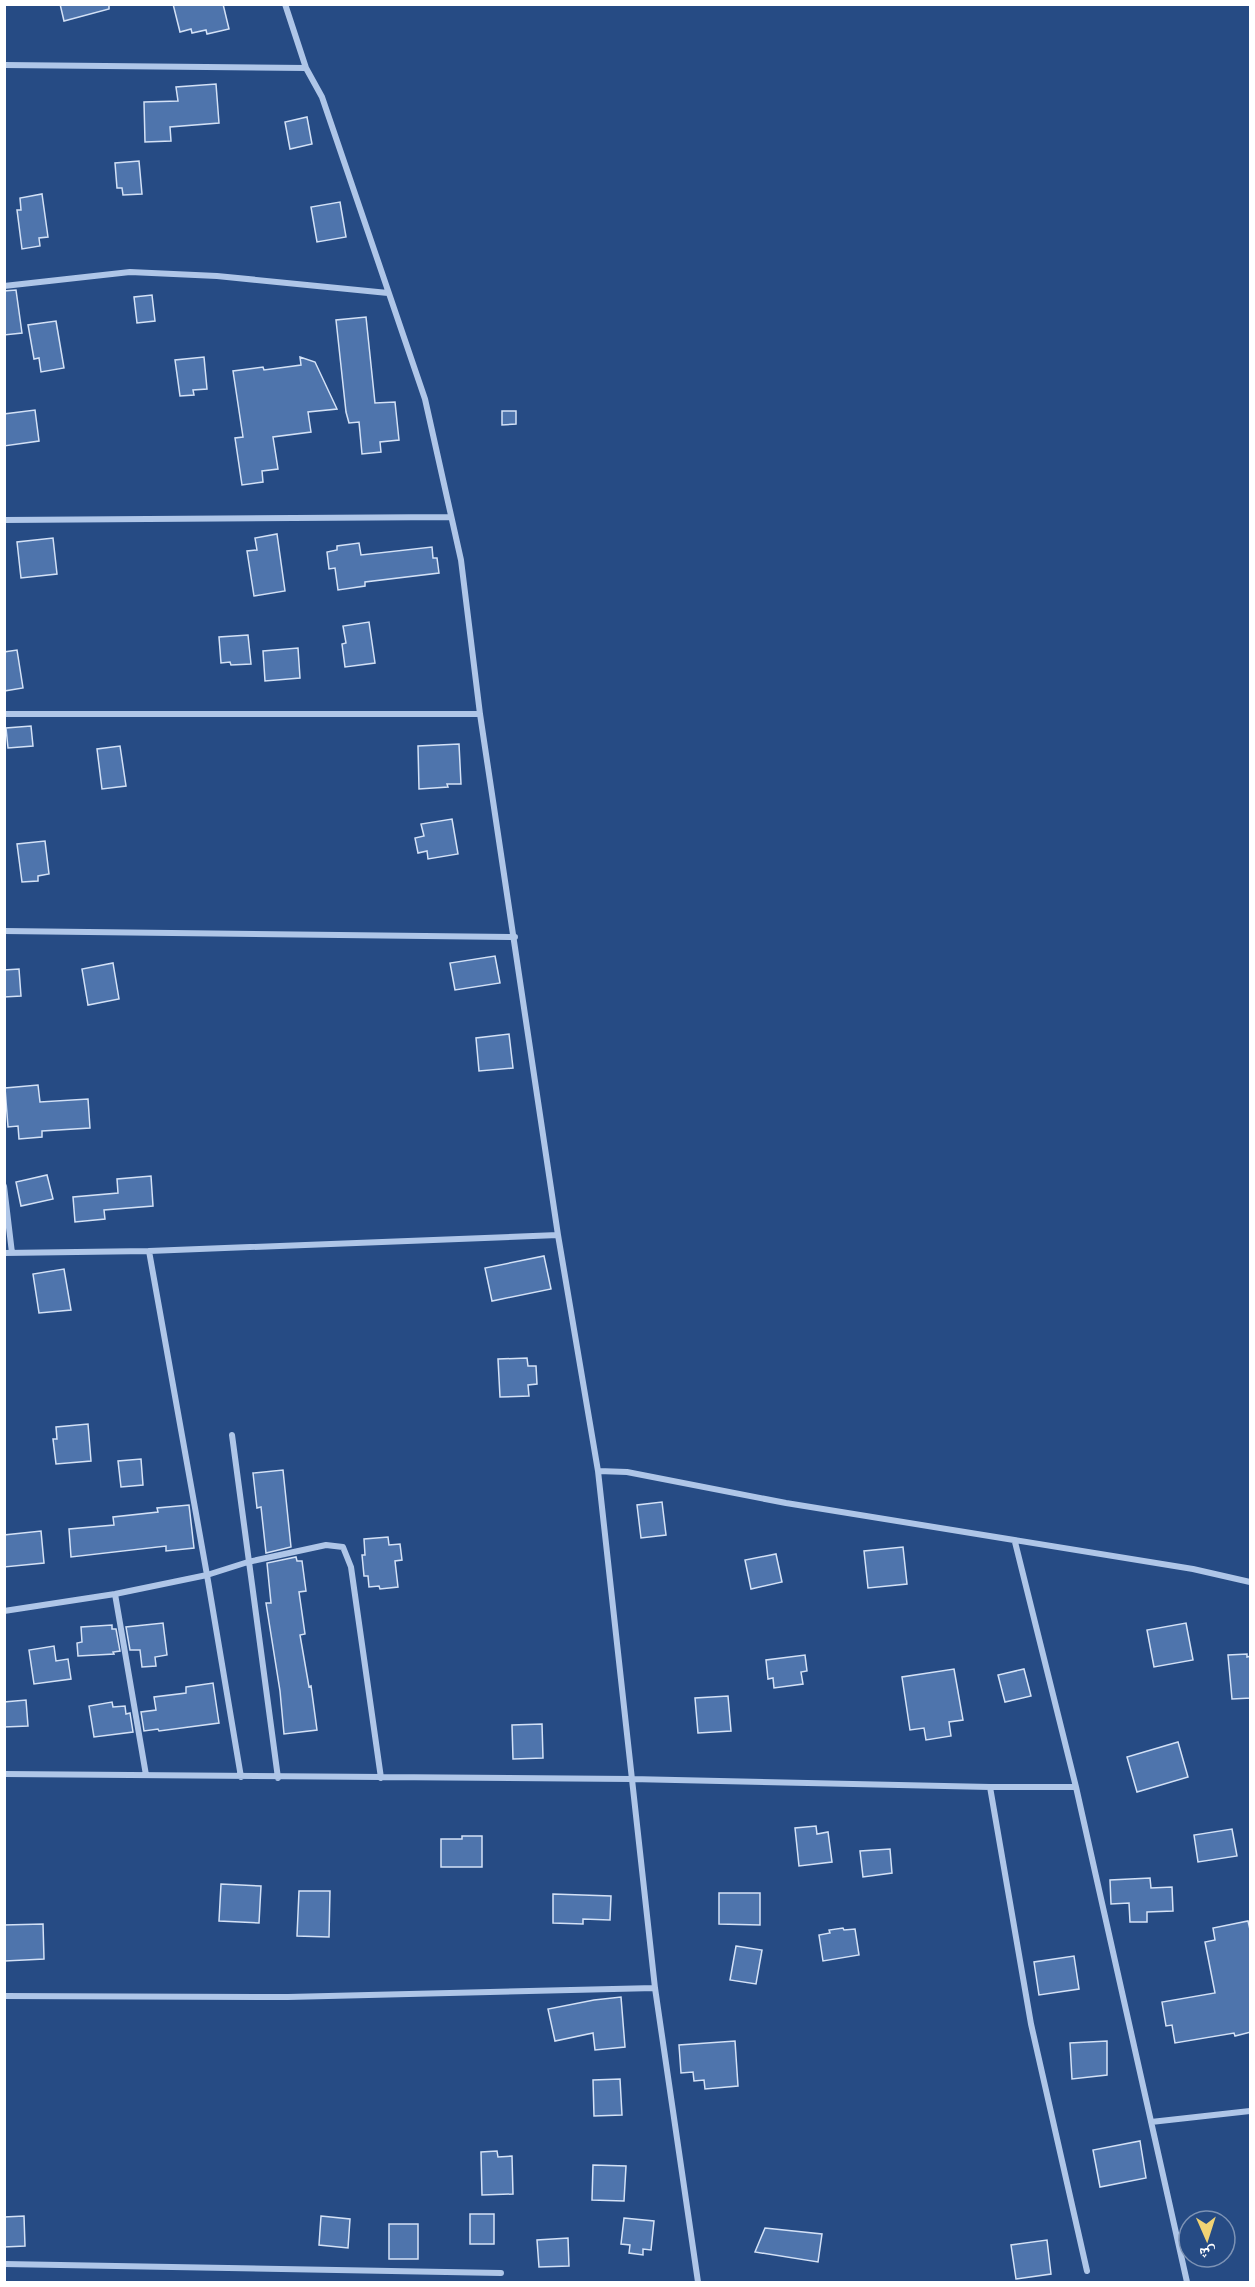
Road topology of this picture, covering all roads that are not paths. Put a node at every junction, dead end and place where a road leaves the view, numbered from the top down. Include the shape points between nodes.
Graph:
1 (285, 4) edge
2 (4, 65) edge
3 (306, 68) junction
4 (4, 286) edge
5 (388, 293) junction
6 (451, 517) junction
7 (4, 520) edge
8 (4, 714) edge
9 (480, 714) junction
10 (4, 931) edge
11 (515, 937) junction
12 (4, 1186) edge
13 (558, 1235) junction
14 (149, 1251) junction
15 (8, 1253) edge
16 (232, 1435) dead end
17 (598, 1471) junction
18 (1016, 1542) junction
19 (248, 1562) junction
20 (207, 1575) junction
21 (1251, 1582) edge
22 (115, 1594) junction
23 (4, 1611) edge
24 (4, 1774) edge
25 (146, 1775) junction
26 (241, 1777) junction
27 (278, 1778) junction
28 (381, 1778) junction
29 (631, 1779) junction
30 (990, 1787) junction
31 (1076, 1787) junction
32 (655, 1988) junction
33 (4, 1996) edge
34 (1251, 2111) edge
35 (1151, 2122) junction
36 (4, 2264) edge
37 (1088, 2271) dead end
38 (501, 2274) dead end
39 (698, 2283) edge
40 (1187, 2283) edge

1 - 3 street
2 - 3 street
3 - 5 street via 322,97
4 - 5 street via 130,272 218,276
5 - 6 street via 425,399
6 - 7 street
6 - 9 street via 461,560
8 - 9 street
9 - 11 street
10 - 11 street
11 - 13 street
12 - 15 street
13 - 14 street
13 - 17 street
14 - 15 street
14 - 20 street
16 - 19 street
17 - 18 street via 627,1472
17 - 29 street
18 - 21 street
18 - 31 street
19 - 20 street
19 - 27 street
19 - 28 street via 326,1545 338,1545 346,1551
20 - 22 street
20 - 26 street
22 - 23 street
22 - 25 street
24 - 25 street
25 - 26 street
26 - 27 street
27 - 28 street
28 - 29 street
29 - 30 street
29 - 32 street
30 - 31 street
30 - 37 street via 1031,2024
31 - 35 street
32 - 33 street via 288,1997
32 - 39 street
34 - 35 street
35 - 40 street
36 - 38 street

